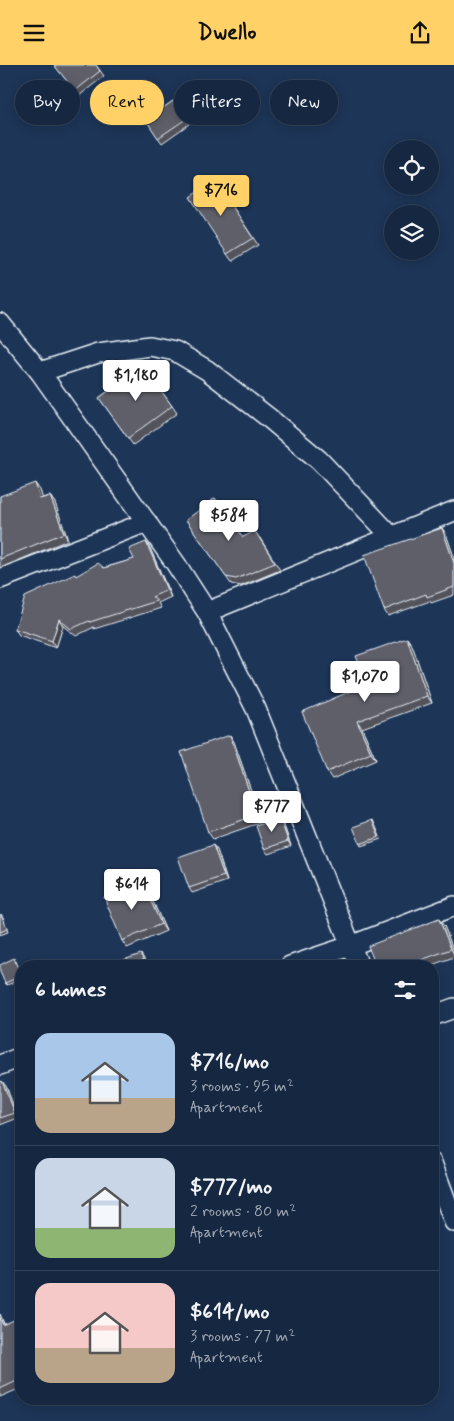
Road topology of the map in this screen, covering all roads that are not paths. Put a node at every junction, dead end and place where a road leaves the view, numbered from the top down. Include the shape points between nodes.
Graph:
1 (0, 323) edge
2 (40, 372) junction
3 (453, 514) edge
4 (147, 522) junction
5 (392, 537) junction
6 (0, 579) edge
7 (207, 612) junction
8 (454, 906) edge
9 (350, 946) junction
10 (308, 960) edge
11 (356, 960) edge
12 (454, 1008) edge
13 (439, 1013) edge
14 (15, 1059) edge
15 (0, 1065) edge
16 (447, 1181) edge
17 (454, 1222) edge

1 - 2 street
2 - 4 street
2 - 5 street via 98,353 150,346 175,351 208,370 319,460
3 - 5 street
4 - 6 street
4 - 7 street
5 - 7 street
7 - 9 street via 256,709
8 - 9 street
9 - 10 street
9 - 11 street
12 - 13 street
14 - 15 street
16 - 17 street

